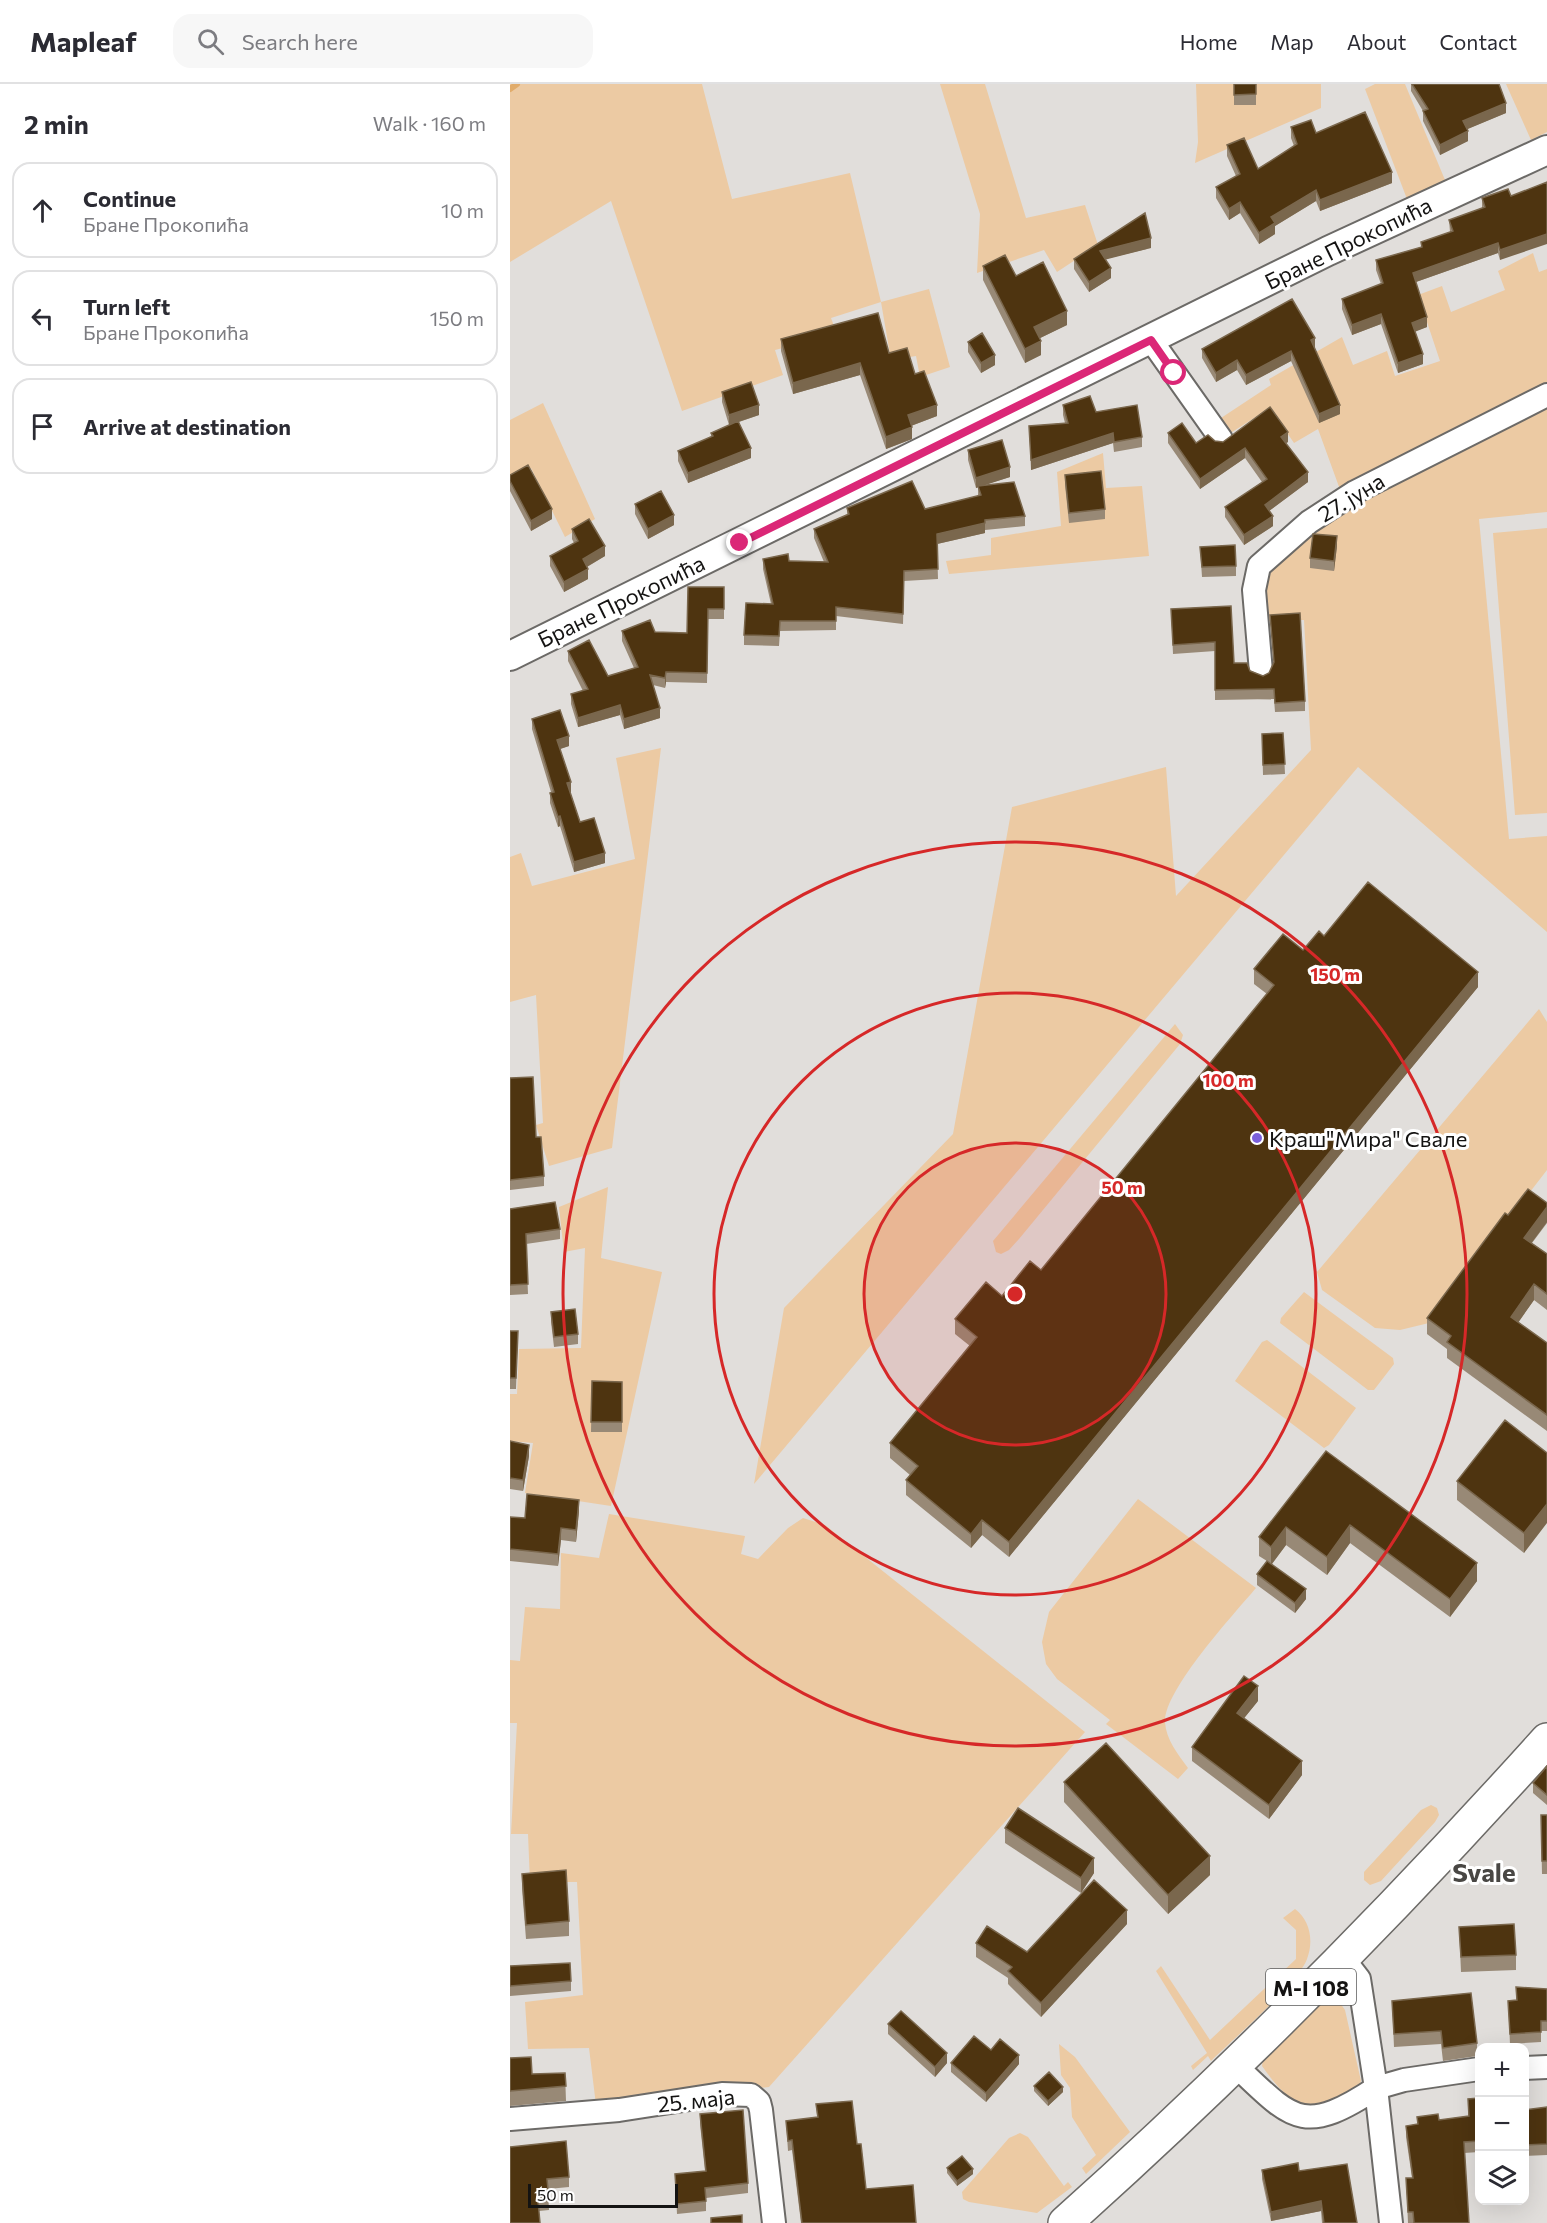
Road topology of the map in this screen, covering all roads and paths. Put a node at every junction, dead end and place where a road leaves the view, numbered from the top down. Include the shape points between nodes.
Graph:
1 (1547, 150) edge
2 (1151, 340) junction
3 (1547, 395) edge
4 (1221, 439) edge
5 (510, 656) edge
6 (1261, 672) dead end
7 (1547, 1740) edge
8 (1342, 1957) junction
9 (1234, 2064) junction
10 (1547, 2067) edge
11 (1529, 2068) edge
12 (1475, 2070) edge
13 (1376, 2088) junction
14 (510, 2119) edge
15 (774, 2223) edge
16 (1065, 2223) edge
17 (1391, 2223) edge

1 - 2 street, Бране Прокопића via 1328,251
2 - 4 street
2 - 5 street, Бране Прокопића
3 - 6 street, 27. јуна via 1355,492 1309,522 1259,566 1254,590
7 - 8 main road, M-I 108 via 1400,1900
8 - 9 main road, M-I 108
8 - 13 street via 1359,1979
9 - 13 street via 1291,2113 1308,2118 1342,2111
9 - 16 main road, M-I 108
10 - 11 street
12 - 13 street
13 - 17 street
14 - 15 street, 25. маја via 619,2110 722,2094 751,2095 761,2110

